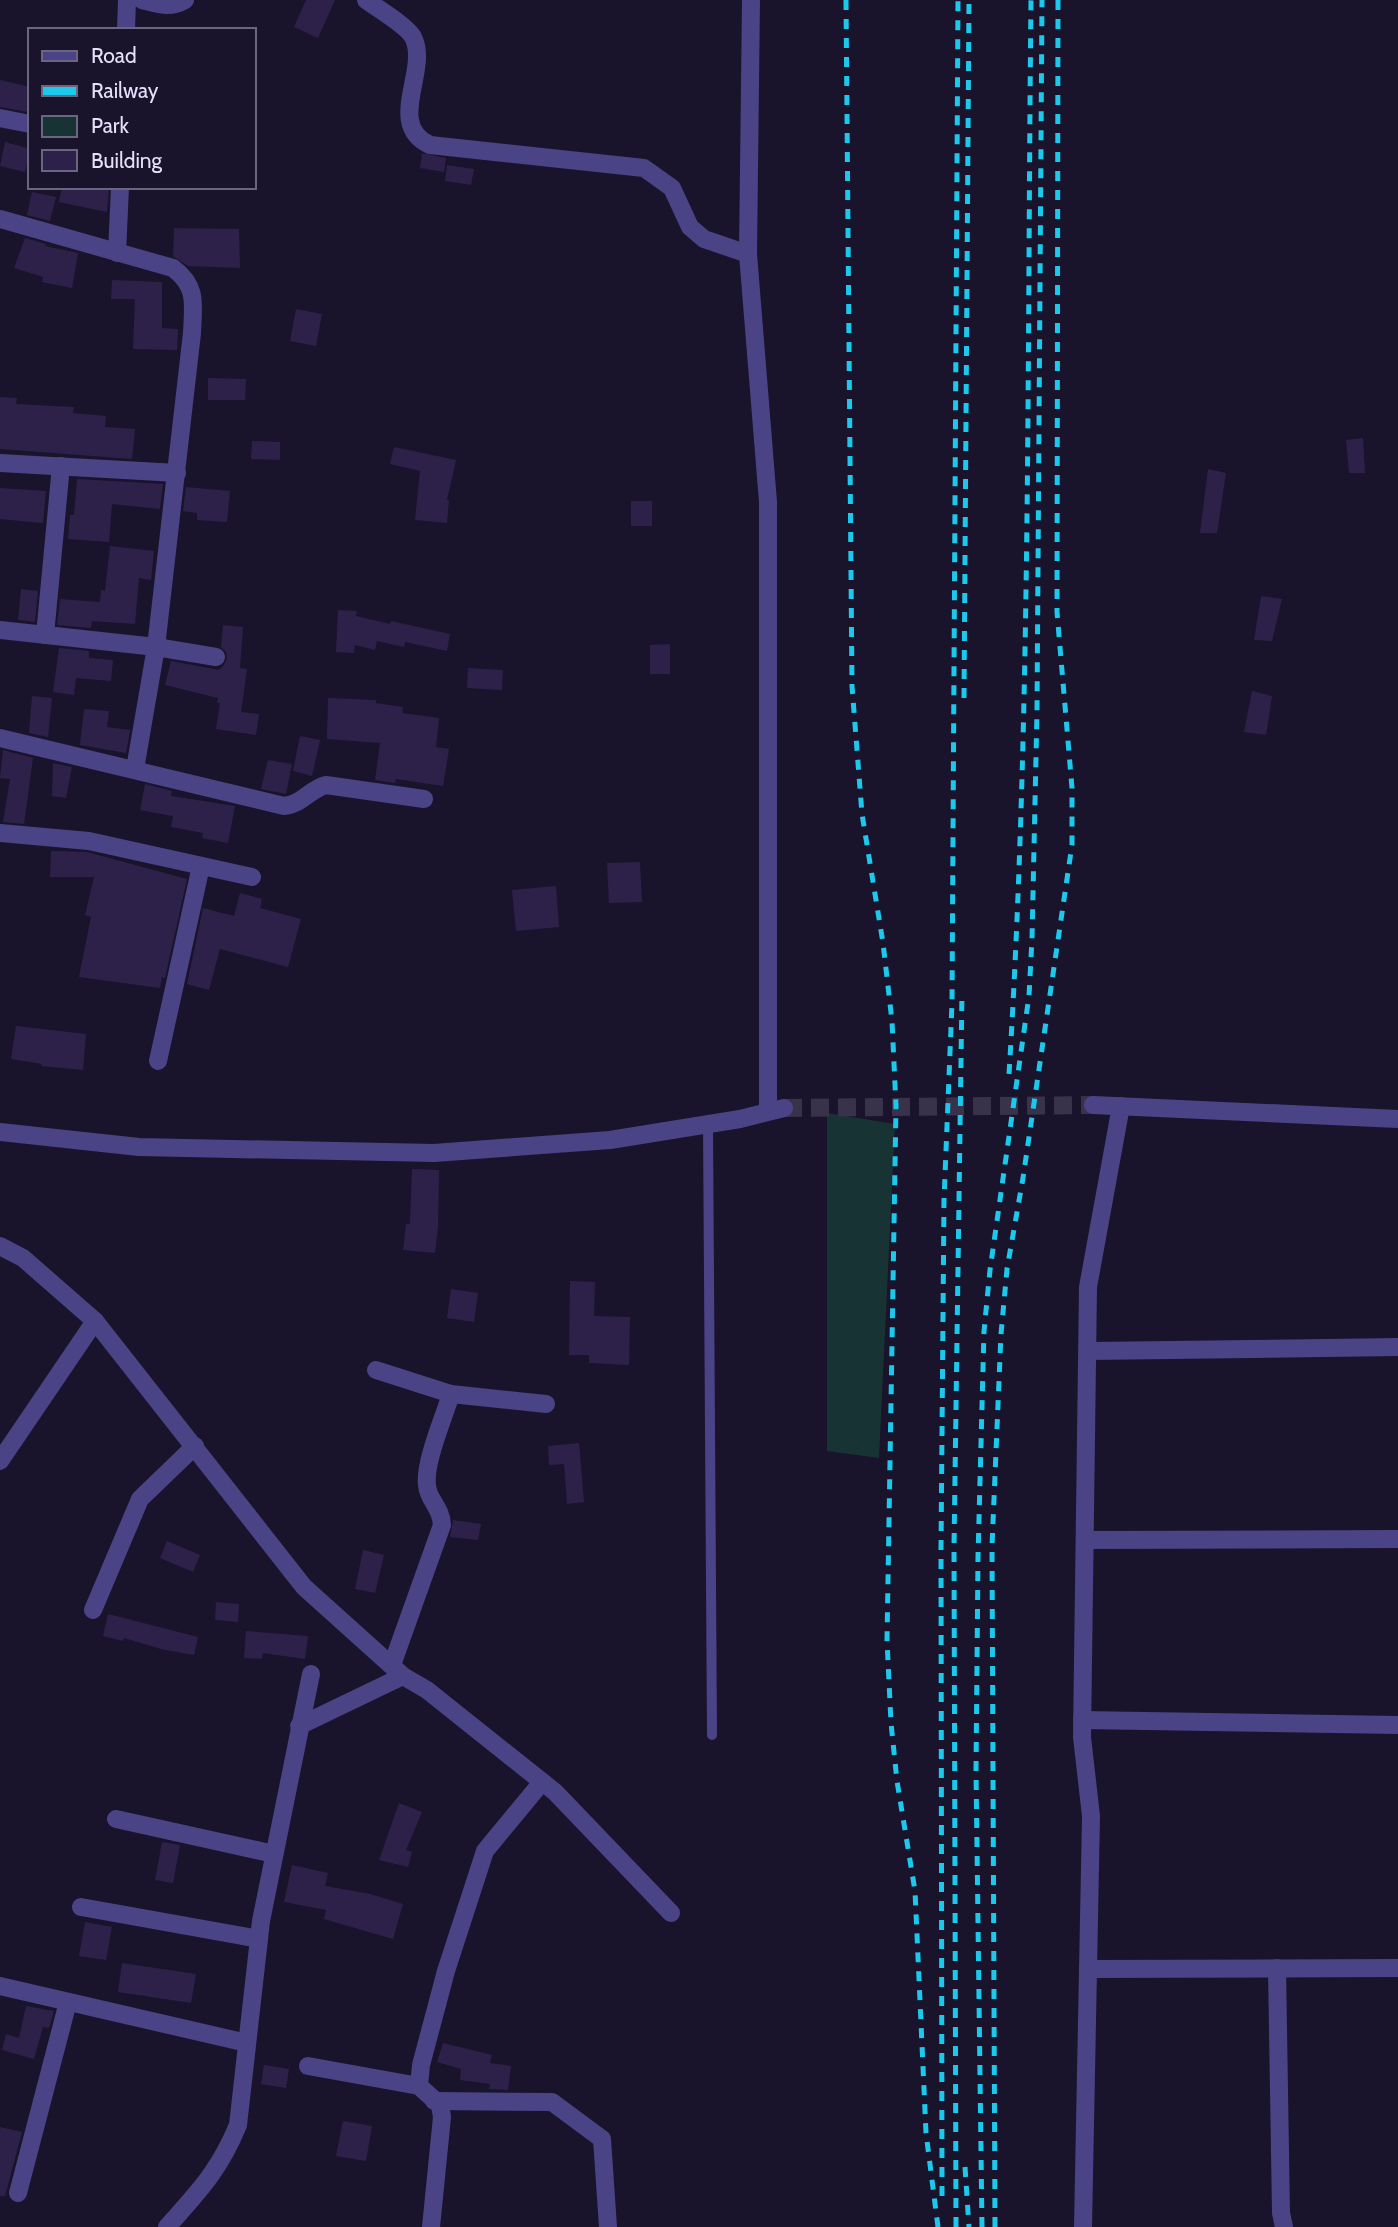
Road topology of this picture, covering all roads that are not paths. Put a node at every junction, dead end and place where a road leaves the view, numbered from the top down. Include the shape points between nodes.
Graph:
1 (127, 0) edge
2 (142, 0) edge
3 (185, 0) edge
4 (366, 0) edge
5 (751, 0) edge
6 (126, 28) edge
7 (0, 118) edge
8 (28, 124) edge
9 (120, 189) edge
10 (0, 219) edge
11 (117, 253) junction
12 (748, 254) junction
13 (0, 463) edge
14 (61, 466) junction
15 (177, 473) junction
16 (0, 630) edge
17 (45, 635) junction
18 (156, 647) junction
19 (216, 657) dead end
20 (0, 738) edge
21 (135, 769) junction
22 (424, 799) dead end
23 (0, 833) edge
24 (201, 866) junction
25 (252, 877) dead end
26 (158, 1061) dead end
27 (1093, 1105) tunnel mouth
28 (1121, 1106) junction
29 (1398, 1119) edge
30 (708, 1124) junction
31 (0, 1132) edge
32 (0, 1246) edge
33 (95, 1321) junction
34 (1398, 1347) edge
35 (1088, 1351) junction
36 (376, 1370) dead end
37 (451, 1394) junction
38 (546, 1404) dead end
39 (195, 1446) junction
40 (0, 1461) edge
41 (1398, 1539) edge
42 (1085, 1540) junction
43 (93, 1610) dead end
44 (398, 1671) junction
45 (311, 1674) dead end
46 (1082, 1720) junction
47 (1398, 1725) edge
48 (299, 1726) junction
49 (712, 1735) dead end
50 (542, 1782) junction
51 (116, 1819) dead end
52 (274, 1854) junction
53 (81, 1907) dead end
54 (671, 1913) dead end
55 (259, 1939) junction
56 (1277, 1968) junction
57 (1398, 1968) edge
58 (1088, 1969) junction
59 (0, 1986) edge
60 (68, 2002) junction
61 (247, 2043) junction
62 (308, 2066) dead end
63 (419, 2086) junction
64 (434, 2101) junction
65 (18, 2193) dead end
66 (167, 2227) edge
67 (430, 2227) edge
68 (608, 2227) edge
69 (1083, 2227) edge
70 (1284, 2227) edge

1 - 6 street
2 - 3 street via 164,6
4 - 12 street via 412,35 416,49 410,115 418,140 644,168 672,188 690,227 704,239
5 - 12 street
7 - 8 street
9 - 11 street
10 - 11 street
11 - 15 street via 173,268 185,277 193,293
12 - 30 street via 768,502 776,1109
13 - 14 street
14 - 15 street
14 - 17 street
15 - 18 street
16 - 17 street
17 - 18 street
18 - 19 street
18 - 21 street
20 - 21 street
21 - 22 street via 284,806 326,785
23 - 24 street via 89,841
24 - 25 street
24 - 26 street
27 - 28 street
28 - 29 street
28 - 35 street via 1088,1287
30 - 31 street via 610,1140 434,1153 139,1147
30 - 49 lane
32 - 33 street via 23,1258
33 - 39 street
33 - 40 street
34 - 35 street
35 - 42 street
36 - 37 street
37 - 38 street
37 - 44 street via 426,1482 442,1525
39 - 43 street via 140,1499
39 - 44 street via 304,1587
41 - 42 street
42 - 46 street
44 - 48 street
44 - 50 street
45 - 48 street
46 - 47 street
46 - 58 street via 1091,1815
48 - 52 street
50 - 54 street
50 - 63 street via 485,1852 446,1971
51 - 52 street
52 - 55 street
53 - 55 street
55 - 61 street
56 - 57 street
56 - 58 street
56 - 70 street
58 - 69 street
59 - 60 street
60 - 61 street
60 - 65 street
61 - 66 street via 238,2125 228,2150 214,2174
62 - 63 street
63 - 64 street
64 - 67 street via 440,2105 442,2117
64 - 68 street via 552,2102 602,2139

